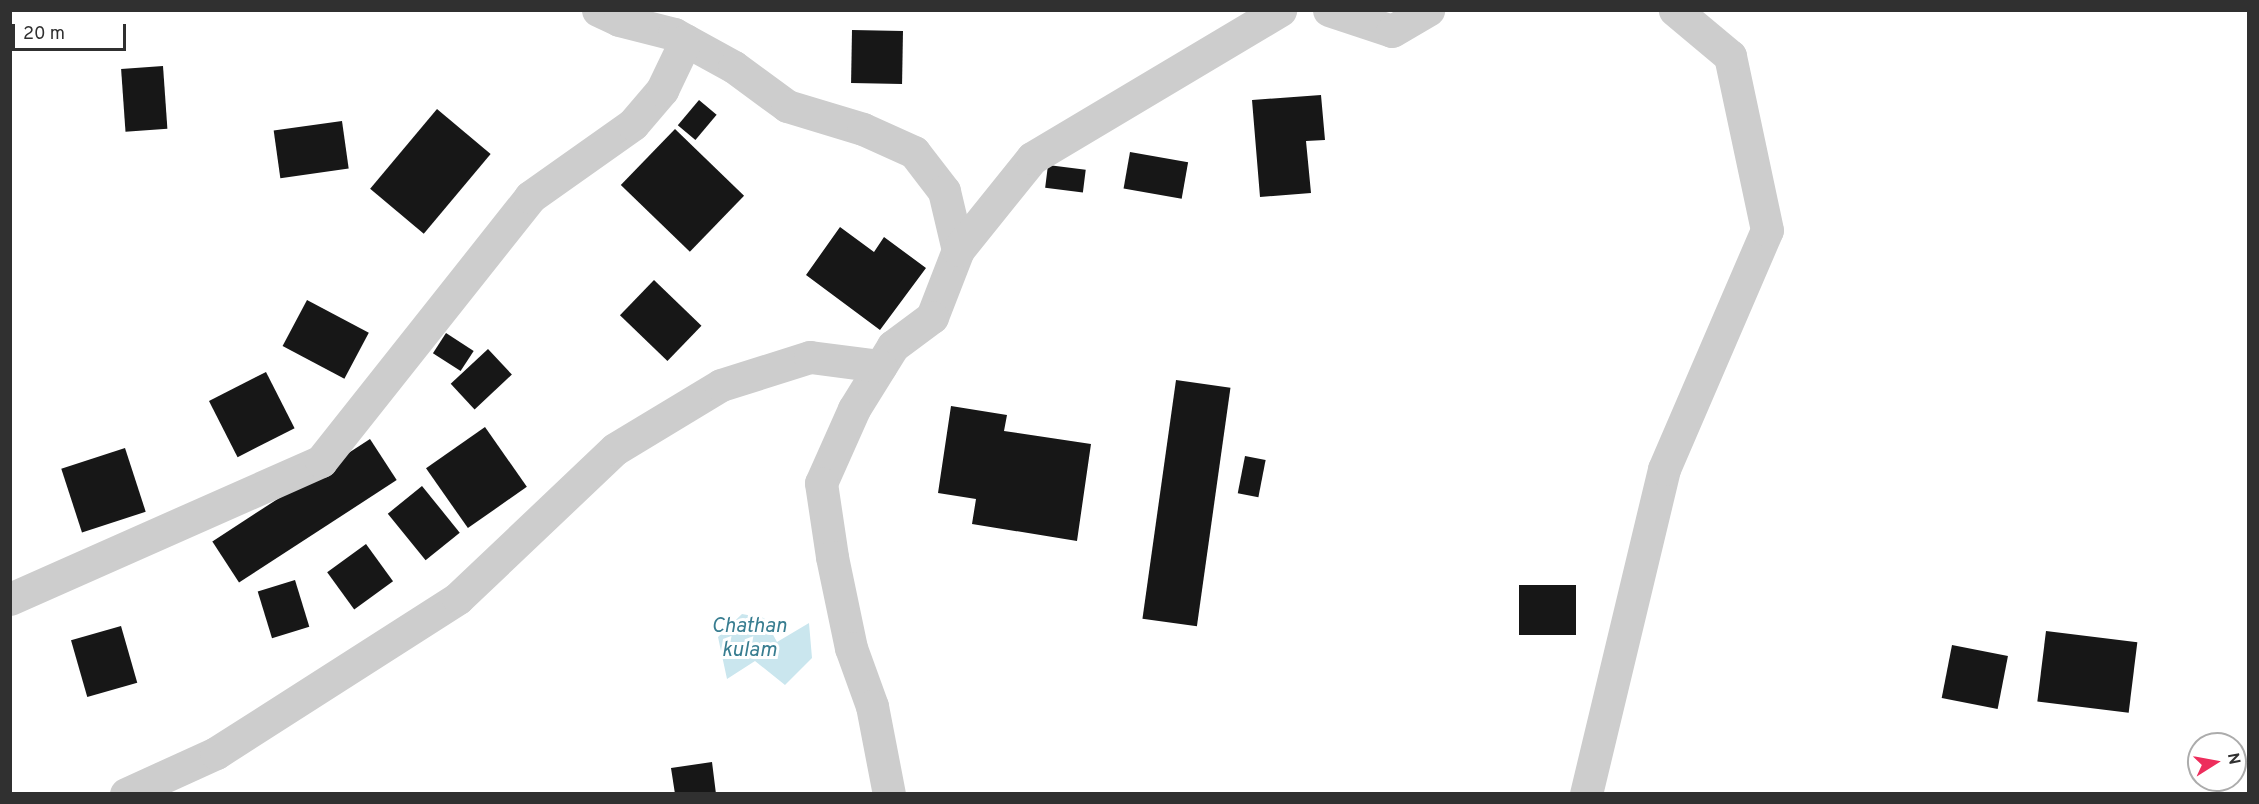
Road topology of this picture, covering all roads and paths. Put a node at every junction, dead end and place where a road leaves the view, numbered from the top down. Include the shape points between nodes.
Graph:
1 (598, 10) edge
2 (1280, 10) edge
3 (1329, 10) edge
4 (1428, 10) edge
5 (1675, 10) edge
6 (686, 40) junction
7 (958, 250) junction
8 (880, 366) junction
9 (10, 599) edge
10 (126, 794) edge
11 (889, 794) edge
12 (1586, 794) edge

1 - 6 street
2 - 7 street via 1032,158
3 - 4 street via 1392,31
5 - 12 street via 1730,56 1767,230 1664,469
6 - 7 street via 787,106 863,129 914,152 944,191
6 - 9 street via 662,90 633,124 530,197 321,461
7 - 8 street via 932,317 892,345
8 - 10 street via 810,357 721,385 615,449 458,598 216,753
8 - 11 street via 854,409 821,483 851,648 872,706

